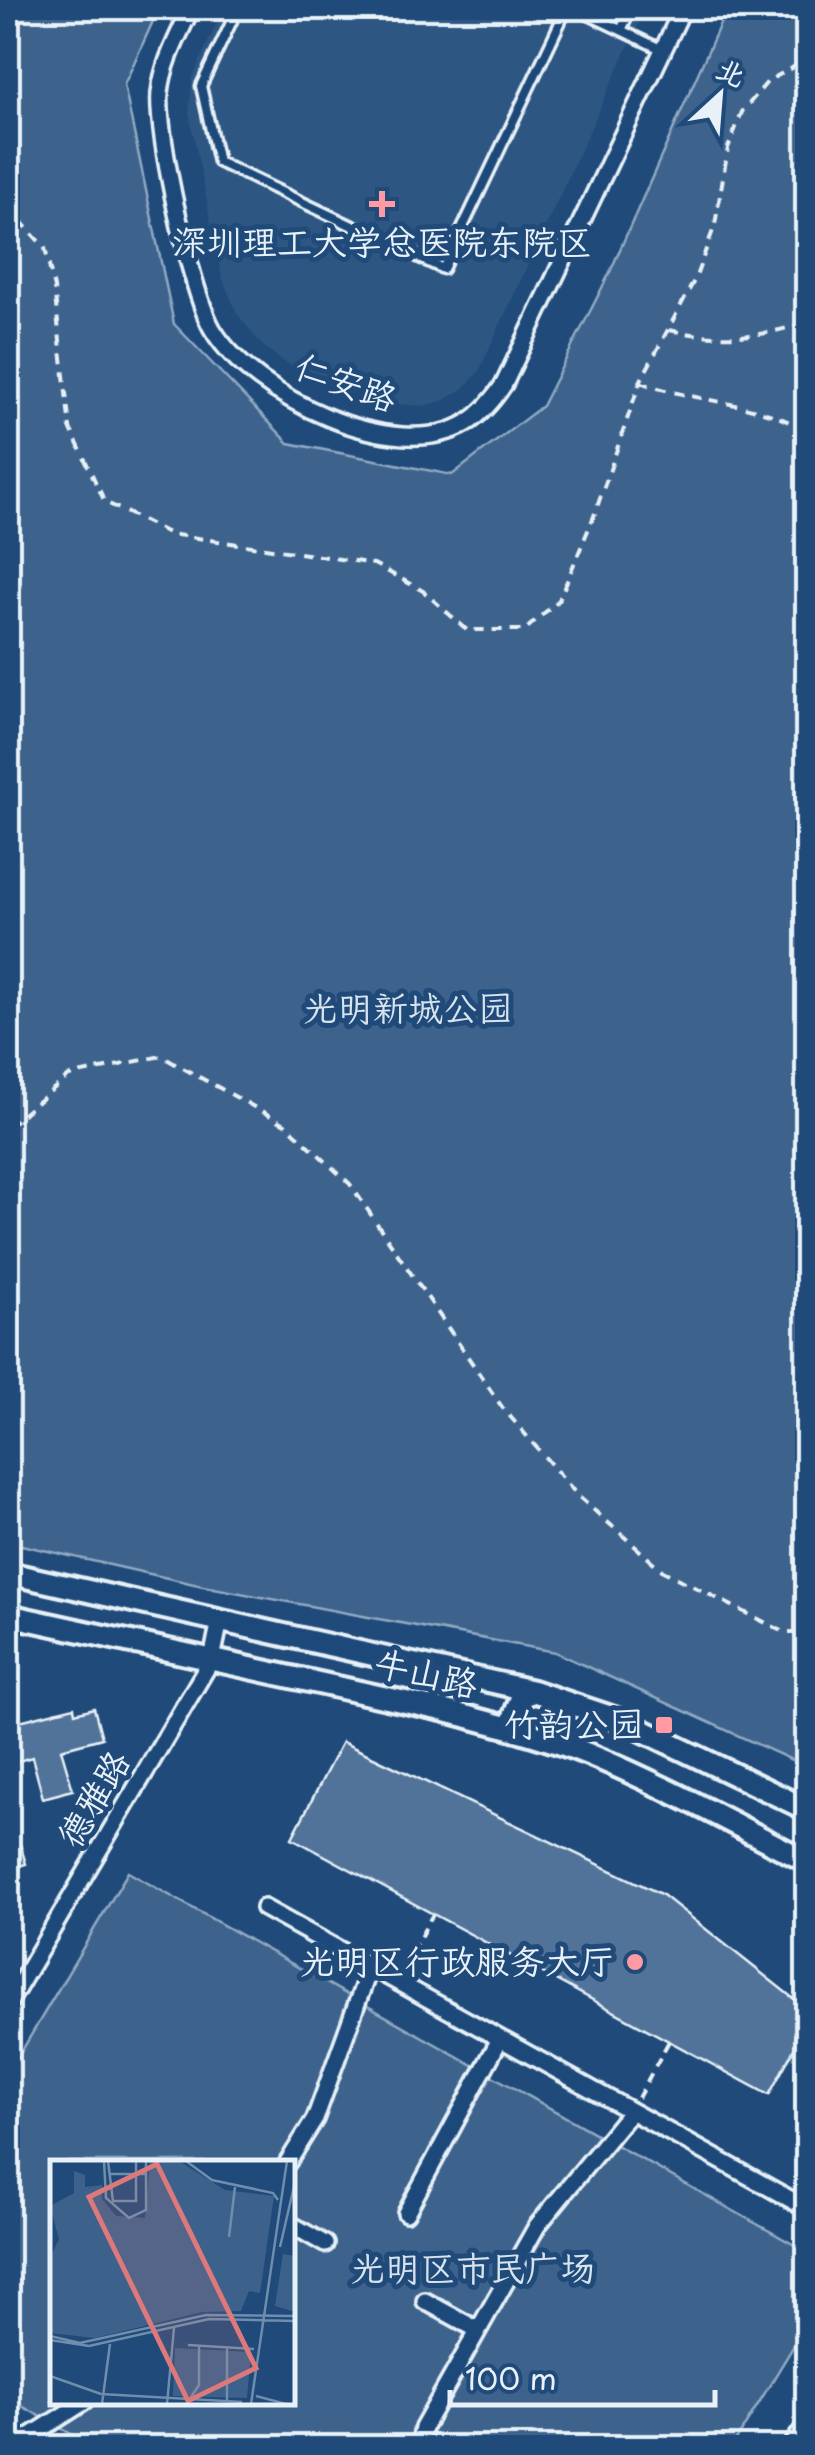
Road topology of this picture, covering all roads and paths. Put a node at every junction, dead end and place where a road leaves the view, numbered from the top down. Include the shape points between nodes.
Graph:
1 (192, 8) edge
2 (238, 8) edge
3 (570, 8) edge
4 (632, 8) edge
5 (683, 8) edge
6 (621, 30) junction
7 (663, 50) junction
8 (808, 59) edge
9 (8, 206) edge
10 (808, 321) edge
11 (669, 330) junction
12 (640, 382) junction
13 (808, 432) edge
14 (8, 1126) edge
15 (8, 1573) edge
16 (8, 1615) edge
17 (220, 1620) junction
18 (808, 1633) edge
19 (212, 1659) junction
20 (533, 1691) junction
21 (526, 1734) junction
22 (808, 1810) edge
23 (808, 1862) edge
24 (264, 1908) dead end
25 (433, 1914) dead end
26 (370, 1966) junction
27 (396, 1981) junction
28 (8, 2004) edge
29 (500, 2039) junction
30 (669, 2041) dead end
31 (631, 2112) junction
32 (289, 2160) edge
33 (808, 2209) edge
34 (406, 2214) dead end
35 (295, 2227) edge
36 (325, 2244) dead end
37 (425, 2301) dead end
38 (476, 2329) junction
39 (79, 2405) edge
40 (808, 2429) edge
41 (17, 2443) edge
42 (419, 2448) edge
43 (794, 2448) edge

1 - 7 street, 仁安路 via 164,72 160,114 194,286 212,330 243,368 286,397 349,424 400,435 466,424 504,384
2 - 3 lane via 201,86 218,162 443,269
3 - 6 lane
4 - 6 lane
5 - 7 street, 仁安路
6 - 7 lane
8 - 11 path via 768,81 742,112 706,252
9 - 12 path via 44,248 70,428 105,502 170,534 374,564 422,591 467,630 526,630 559,600
10 - 11 path via 727,338
11 - 12 path
12 - 13 path via 760,410
14 - 18 path via 69,1076 160,1056 287,1125 350,1184 502,1407 578,1496 663,1570 786,1633
15 - 17 street, 牛山路
16 - 19 street, 牛山路
17 - 19 street, 德雅路
17 - 20 street, 牛山路
19 - 21 street, 牛山路
19 - 28 street, 德雅路
20 - 21 street via 521,1698 514,1716
20 - 22 street, 牛山路 via 623,1721
21 - 23 street, 牛山路 via 662,1787
24 - 26 street
25 - 27 path
26 - 27 street
26 - 32 street via 315,2118
27 - 29 street
29 - 31 street
29 - 34 street
30 - 31 path
31 - 33 street
31 - 38 street via 537,2226
35 - 36 street
37 - 38 street
38 - 42 street via 423,2428
39 - 41 street
40 - 43 main road

